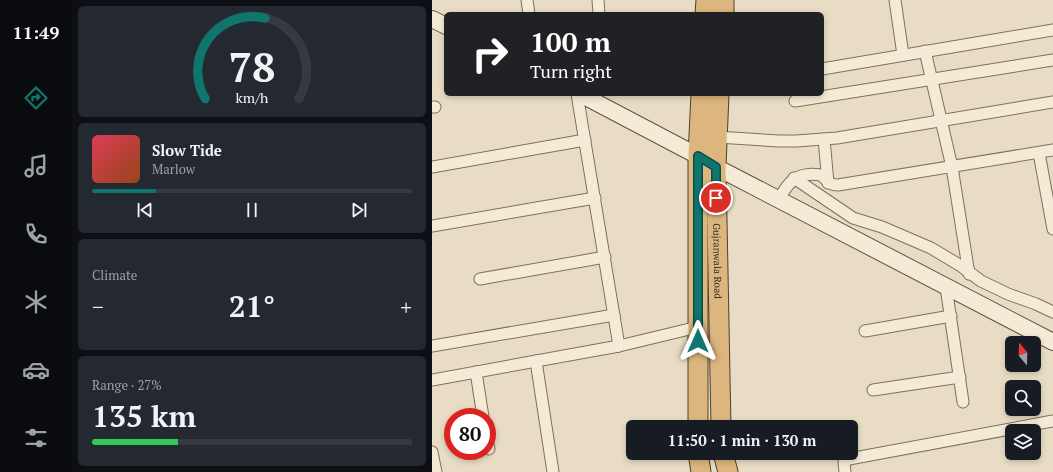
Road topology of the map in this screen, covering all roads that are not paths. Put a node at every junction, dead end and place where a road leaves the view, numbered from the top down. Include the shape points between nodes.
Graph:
1 (527, 0) edge
2 (598, 0) edge
3 (706, 0) edge
4 (724, 0) edge
5 (895, 0) edge
6 (529, 12) edge
7 (599, 12) edge
8 (706, 12) edge
9 (724, 12) edge
10 (432, 19) edge
11 (444, 25) edge
12 (1053, 30) edge
13 (925, 52) junction
14 (903, 55) junction
15 (1053, 60) edge
16 (824, 69) edge
17 (932, 79) junction
18 (587, 96) edge
19 (701, 96) edge
20 (720, 96) edge
21 (795, 101) dead end
22 (1053, 102) edge
23 (941, 120) junction
24 (717, 137) junction
25 (824, 139) junction
26 (585, 140) junction
27 (1053, 150) edge
28 (1038, 153) junction
29 (698, 156) junction
30 (952, 166) junction
31 (432, 167) edge
32 (716, 167) junction
33 (794, 178) junction
34 (828, 183) junction
35 (595, 198) junction
36 (778, 200) junction
37 (432, 226) edge
38 (1053, 229) edge
39 (605, 256) junction
40 (971, 275) junction
41 (480, 279) dead end
42 (946, 287) junction
43 (963, 296) junction
44 (1053, 312) edge
45 (614, 315) junction
46 (951, 316) junction
47 (698, 327) junction
48 (865, 331) dead end
49 (1053, 342) edge
50 (432, 346) edge
51 (619, 346) junction
52 (536, 361) junction
53 (476, 372) junction
54 (960, 377) junction
55 (432, 380) edge
56 (873, 390) dead end
57 (963, 402) dead end
58 (482, 408) edge
59 (698, 420) edge
60 (721, 420) edge
61 (1053, 421) edge
62 (432, 452) edge
63 (699, 460) edge
64 (725, 460) edge
65 (436, 472) edge
66 (553, 472) edge
67 (701, 472) edge
68 (728, 472) edge
69 (844, 472) edge

1 - 6 street
2 - 7 street
3 - 8 highway
4 - 9 highway
5 - 14 street
10 - 11 main road
12 - 13 street
13 - 14 street
13 - 17 street
14 - 16 street
15 - 17 street
17 - 21 street
17 - 23 street
18 - 26 street
18 - 29 main road
19 - 29 highway, Gujranwala Road
20 - 24 highway, Gujranwala Road
22 - 23 street
23 - 25 street
23 - 30 street
24 - 25 street via 779,141
24 - 32 highway, Gujranwala Road
25 - 34 street
26 - 31 street
26 - 35 street
27 - 28 street
28 - 30 street
28 - 38 street
29 - 32 main road
29 - 47 highway, Gujranwala Road
30 - 34 street via 838,185
30 - 40 street
32 - 36 main road
32 - 60 highway, Gujranwala Road
33 - 34 street via 817,174
33 - 36 street
33 - 40 street via 849,216 931,248
35 - 37 street
35 - 39 street
36 - 42 main road
39 - 41 street
39 - 45 street
40 - 43 street
40 - 44 street via 1008,294
42 - 43 main road
42 - 46 street
43 - 49 main road
45 - 50 street
45 - 51 street
46 - 48 street
46 - 54 street
47 - 51 street
47 - 59 highway, Gujranwala Road
51 - 52 street
52 - 53 street
52 - 66 street
53 - 55 street
53 - 58 street
54 - 56 street
54 - 57 street
61 - 69 street via 849,459 844,462
62 - 65 street
63 - 67 highway
64 - 68 highway

